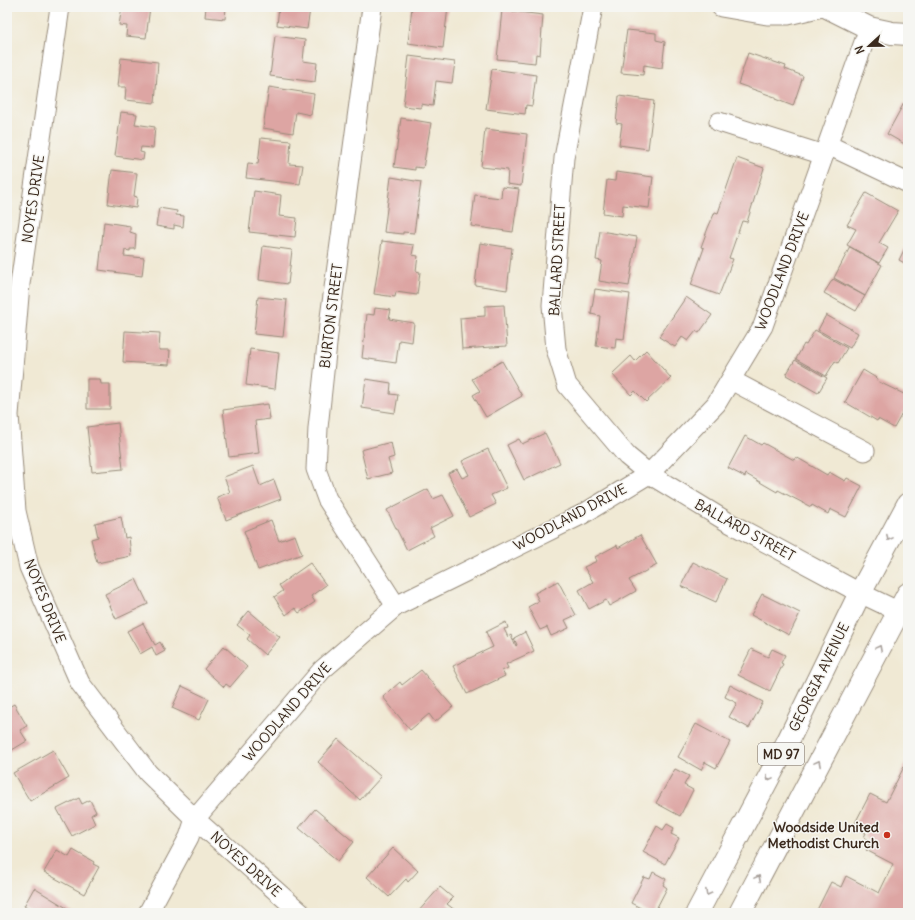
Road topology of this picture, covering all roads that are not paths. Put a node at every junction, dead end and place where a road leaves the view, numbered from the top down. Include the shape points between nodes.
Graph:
1 (60, 7) edge
2 (372, 7) edge
3 (593, 7) edge
4 (721, 7) edge
5 (822, 7) edge
6 (827, 7) edge
7 (869, 28) junction
8 (908, 34) edge
9 (719, 122) dead end
10 (826, 150) junction
11 (908, 182) edge
12 (731, 380) junction
13 (865, 451) dead end
14 (649, 474) junction
15 (908, 504) edge
16 (860, 593) junction
17 (396, 606) junction
18 (905, 607) edge
19 (195, 819) junction
20 (742, 912) edge
21 (148, 913) edge
22 (301, 913) edge
23 (697, 913) edge

1 - 19 street, NOYES DRIVE via 20,292 9,415 16,511 29,567 80,683 148,772
2 - 17 street, BURTON STREET via 329,325 316,469 327,499
3 - 14 street, BALLARD STREET via 564,158 552,305 556,349 567,385 627,456
4 - 5 street via 767,15 788,15
6 - 7 main road
7 - 8 main road
7 - 10 street, WOODLAND DRIVE
9 - 10 street
10 - 11 street
10 - 12 street, WOODLAND DRIVE via 764,326
12 - 13 street
12 - 14 street, WOODLAND DRIVE via 716,404
14 - 16 street, BALLARD STREET via 726,521
14 - 17 street, WOODLAND DRIVE via 583,514
15 -> 16 main road, GEORGIA AVENUE / MD 97
16 - 18 street, BALLARD STREET
16 -> 23 main road, GEORGIA AVENUE / MD 97 via 787,744
17 - 19 street, WOODLAND DRIVE via 322,670
20 -> 18 main road, MD 97
19 - 21 street, WOODLAND DRIVE via 189,837
19 - 22 street, NOYES DRIVE

